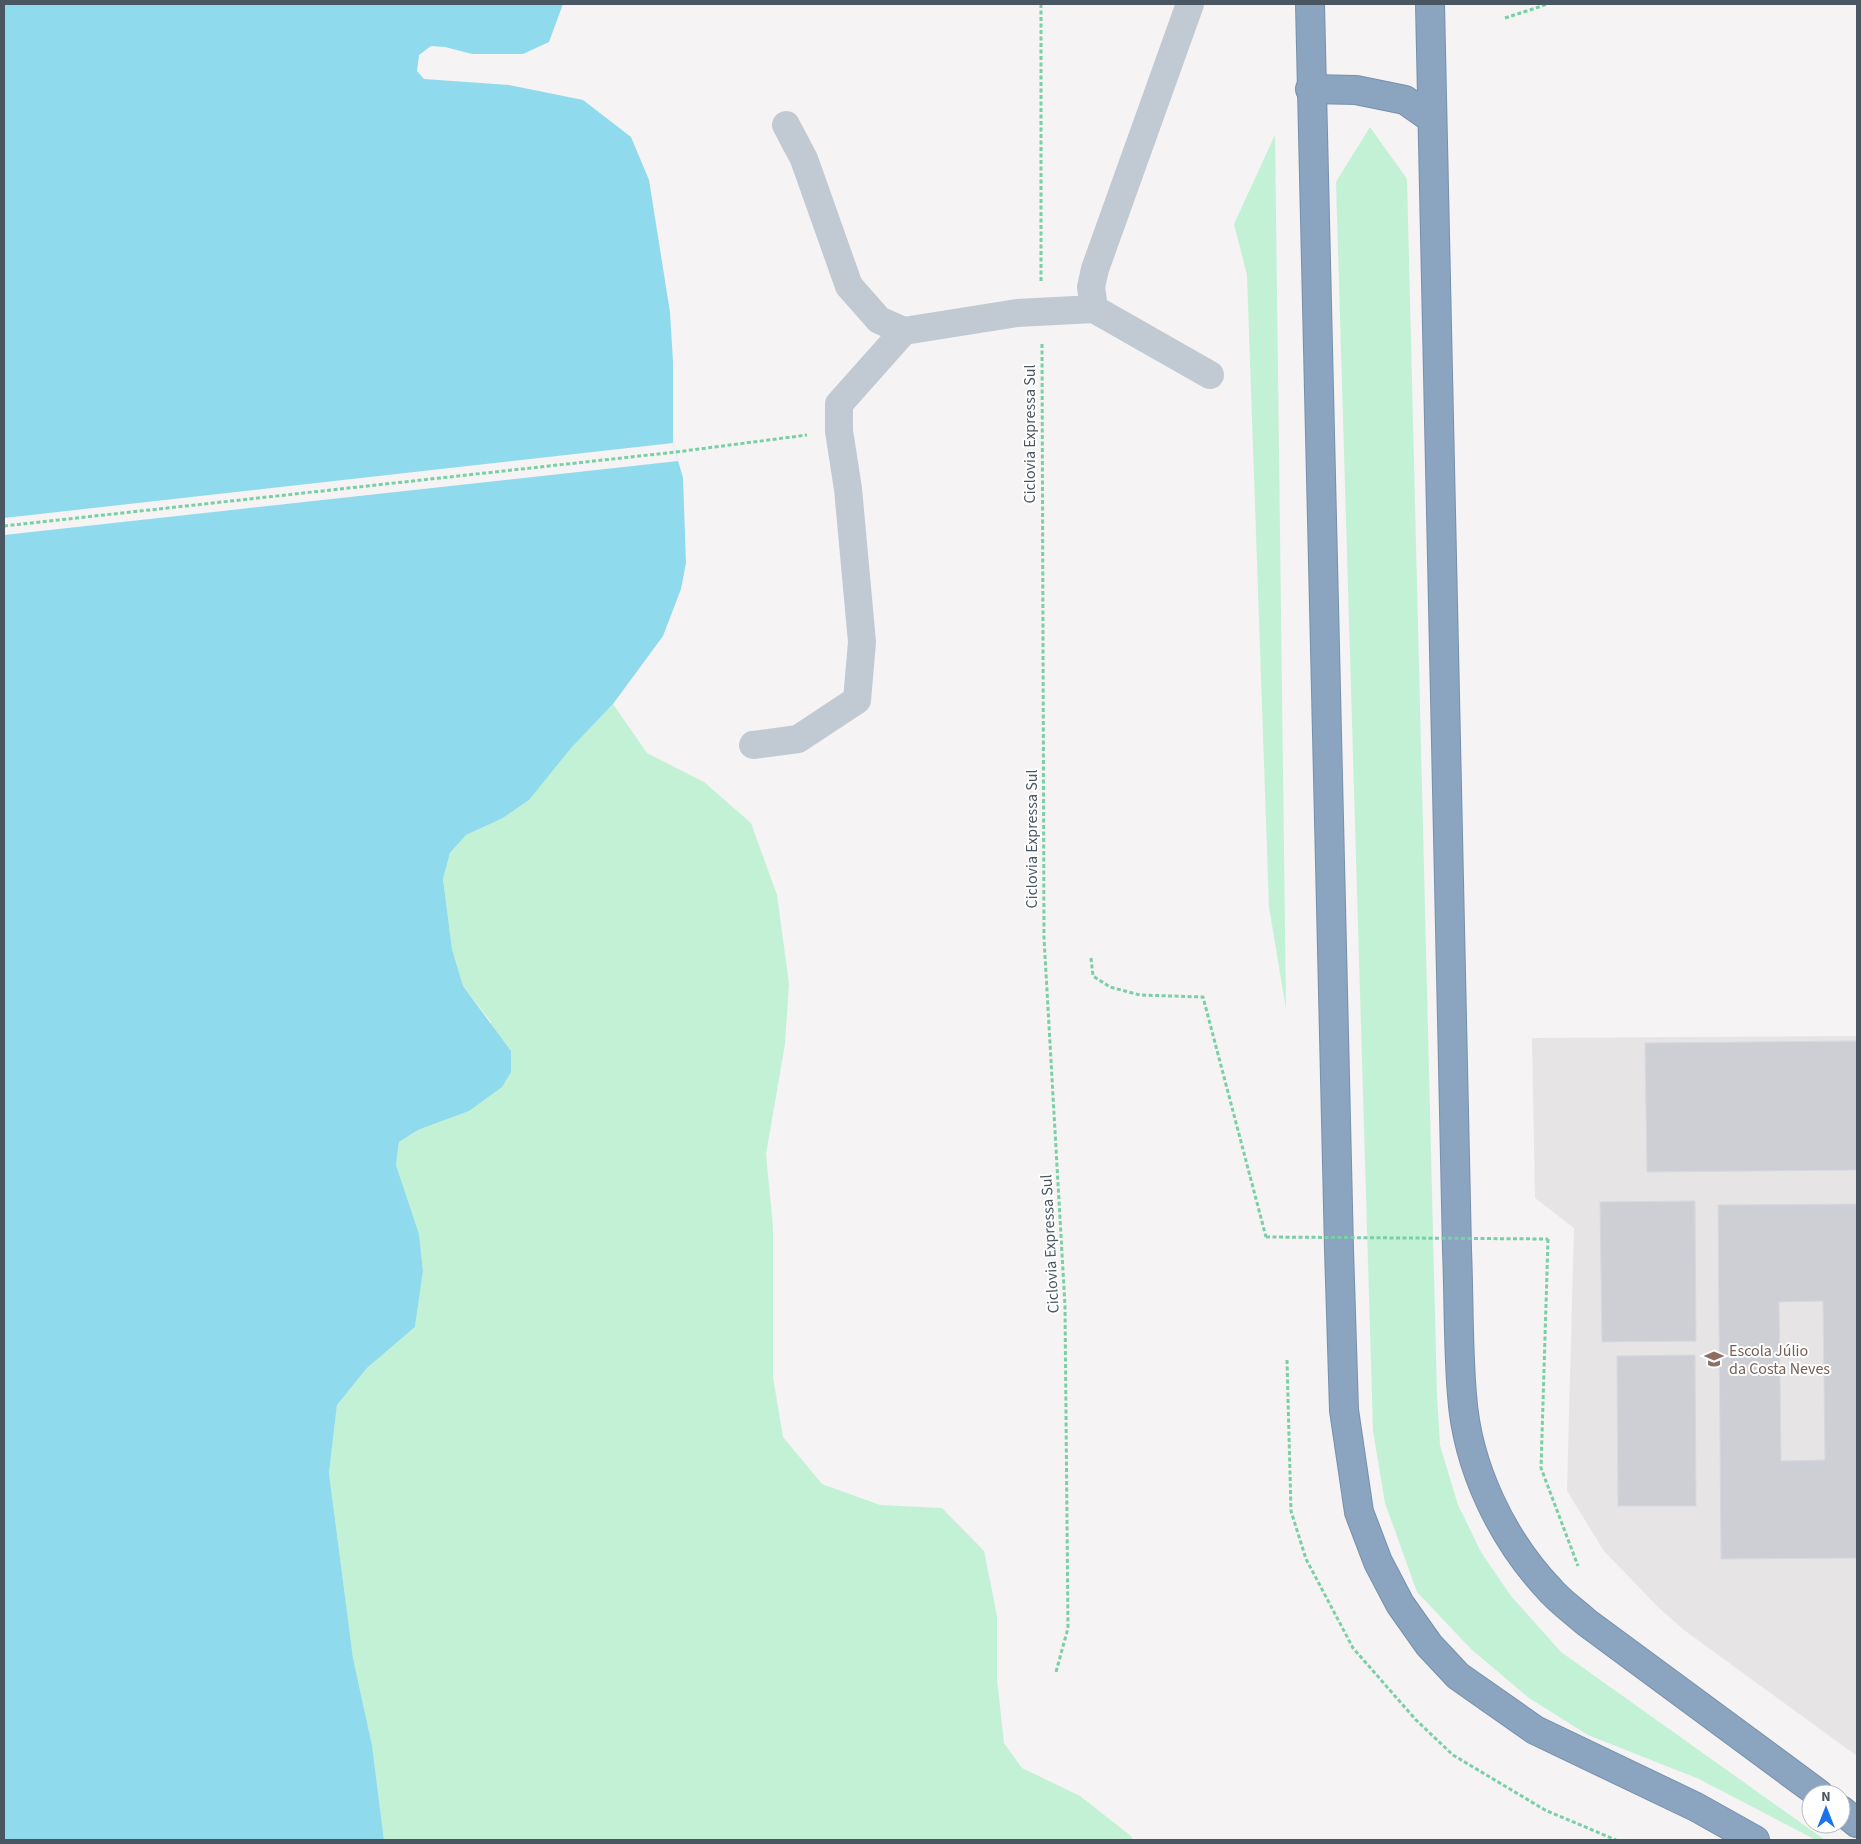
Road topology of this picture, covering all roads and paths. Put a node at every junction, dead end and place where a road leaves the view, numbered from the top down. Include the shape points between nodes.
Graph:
1 (1040, 4) edge
2 (1190, 4) edge
3 (1310, 4) edge
4 (1430, 4) edge
5 (1548, 4) edge
6 (1505, 18) dead end
7 (1310, 89) junction
8 (1432, 119) junction
9 (786, 125) dead end
10 (1094, 309) junction
11 (1042, 311) junction
12 (904, 331) junction
13 (1210, 375) dead end
14 (839, 431) junction
15 (4, 526) edge
16 (753, 745) dead end
17 (1091, 958) dead end
18 (1578, 1566) dead end
19 (1056, 1672) dead end
20 (1805, 1784) edge
21 (1755, 1840) edge

1 - 11 path, Ciclovia Expressa Sul
2 - 10 lane via 1095,269 1091,287
3 - 7 highway
4 - 8 highway
5 - 6 path
7 - 8 highway via 1356,90 1404,100
7 - 21 highway via 1344,1401 1359,1512 1378,1562 1400,1604 1429,1645 1458,1676 1535,1730 1696,1807
8 - 20 highway via 1457,1250 1462,1396 1469,1440 1483,1484 1503,1526 1552,1592 1586,1622
9 - 12 lane via 804,159 849,286 879,320
10 - 11 lane
10 - 13 lane
11 - 12 lane via 1017,312
11 - 19 path, Ciclovia Expressa Sul via 1044,938 1066,1325 1068,1628
12 - 14 lane via 839,404
14 - 15 path
14 - 16 lane via 848,488 862,642 857,700 798,739
17 - 18 path, bridge via 1093,976 1110,987 1140,994 1203,998 1266,1237 1548,1239 1541,1468

